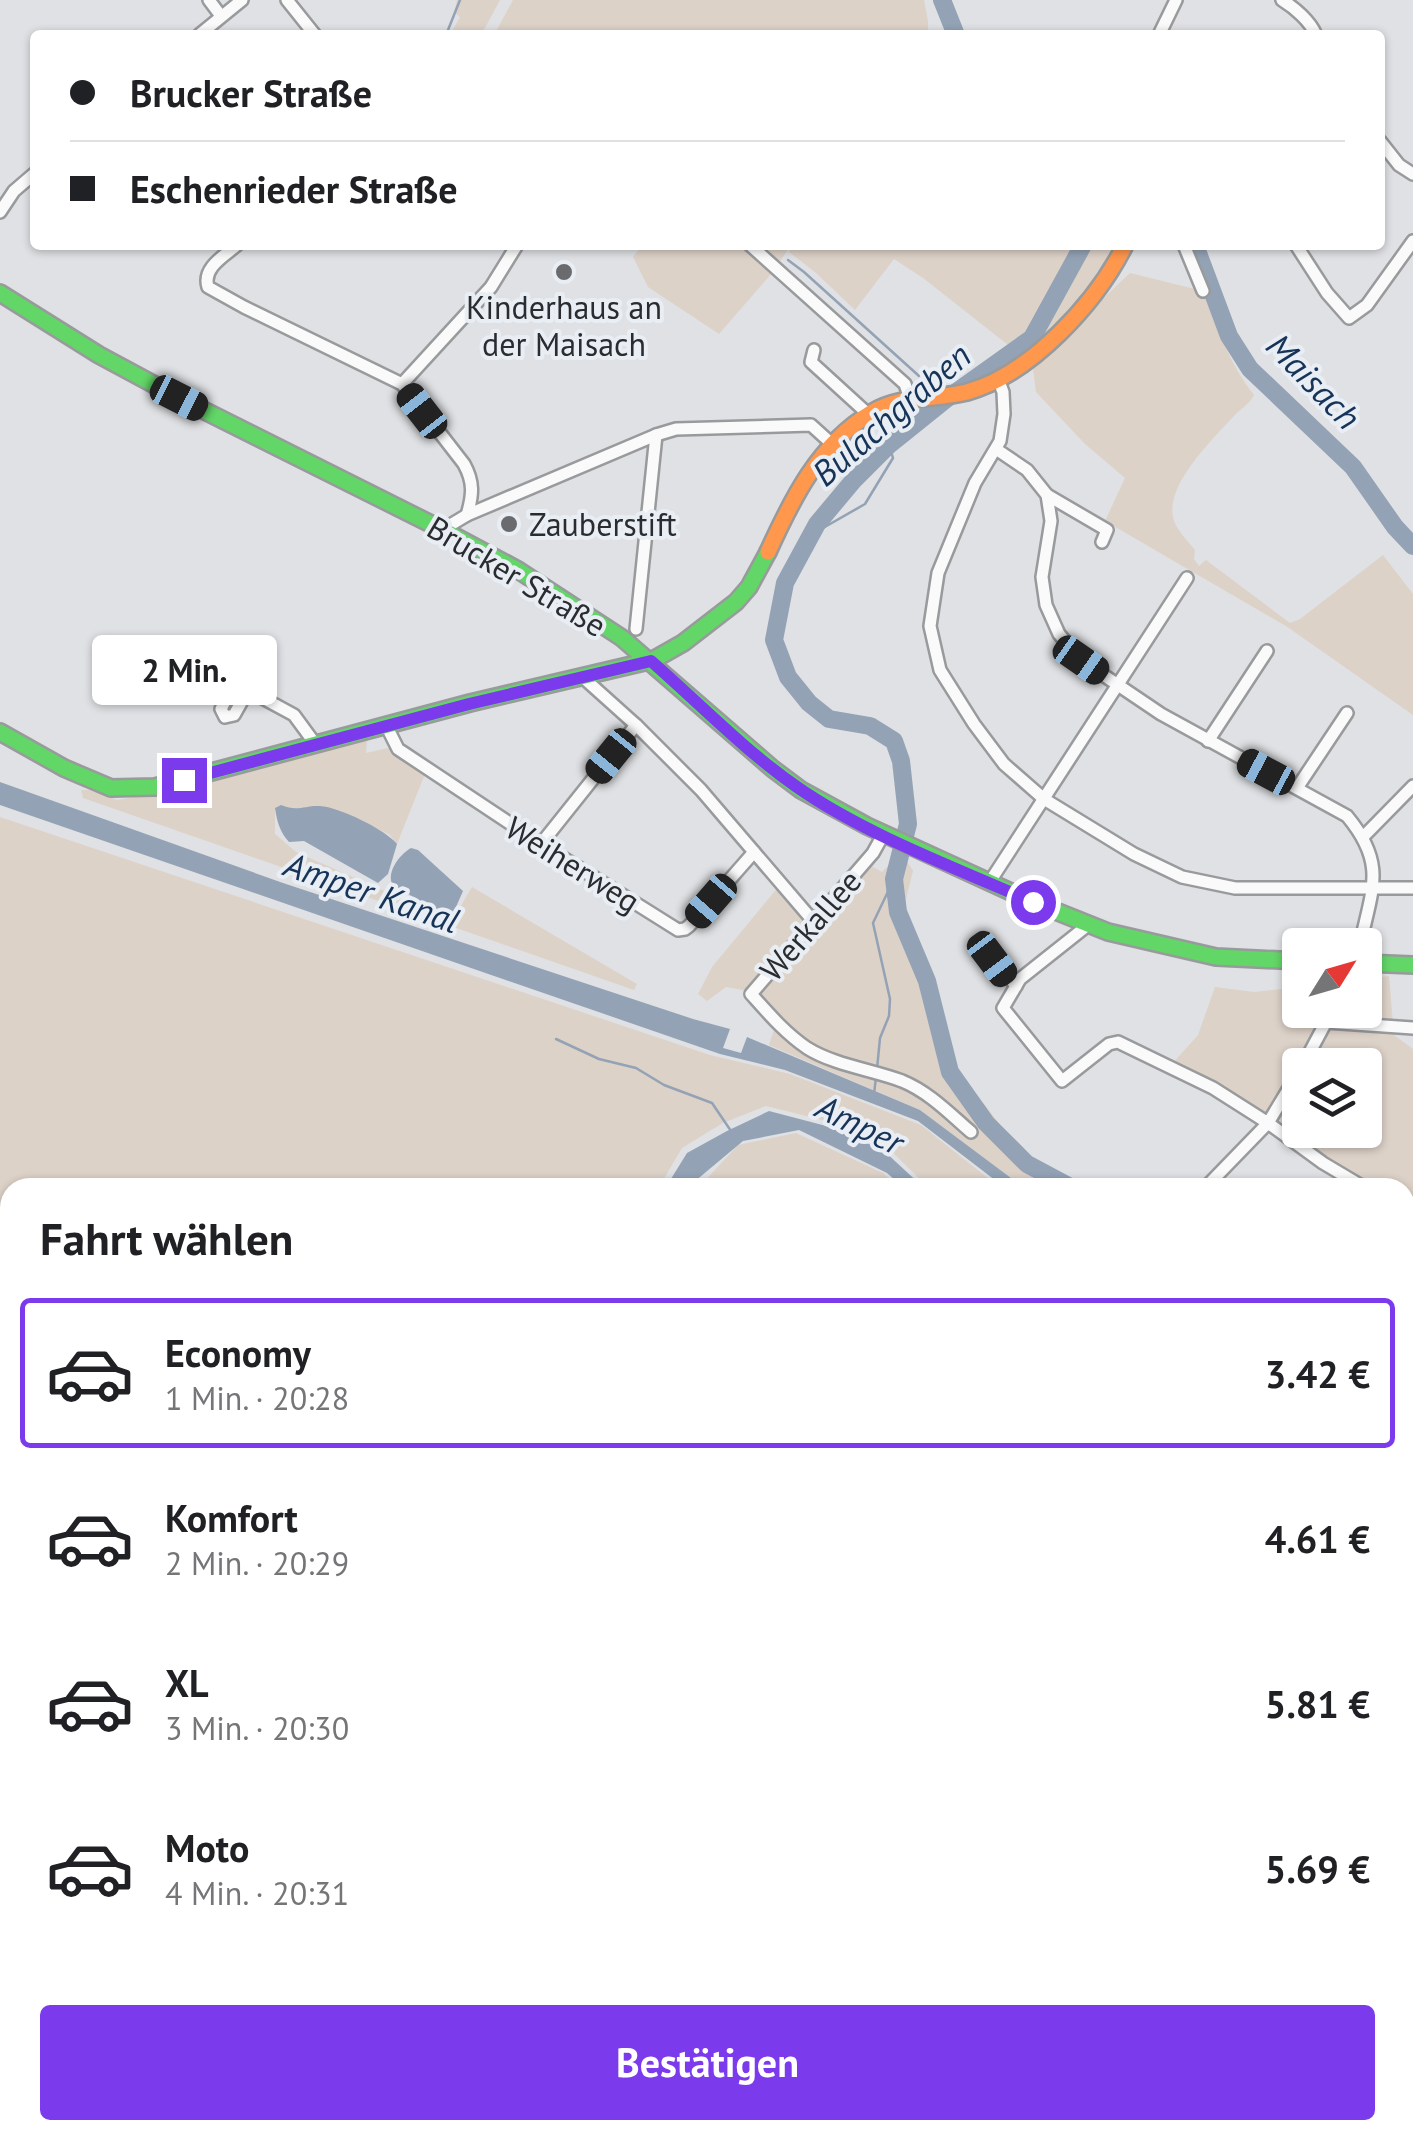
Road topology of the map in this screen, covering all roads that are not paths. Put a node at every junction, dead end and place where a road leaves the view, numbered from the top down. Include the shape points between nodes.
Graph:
1 (209, 0) edge
2 (242, 0) edge
3 (287, 0) edge
4 (1176, 0) edge
5 (1282, 0) edge
6 (221, 16) junction
7 (205, 30) edge
8 (311, 30) edge
9 (1161, 30) edge
10 (1315, 30) edge
11 (1385, 147) edge
12 (1413, 174) edge
13 (30, 177) edge
14 (0, 212) edge
15 (1413, 240) edge
16 (231, 250) edge
17 (514, 250) edge
18 (756, 250) edge
19 (1124, 250) edge
20 (1186, 250) edge
21 (1299, 250) edge
22 (1203, 291) dead end
23 (0, 293) edge
24 (814, 350) dead end
25 (998, 379) junction
26 (402, 384) junction
27 (910, 398) junction
28 (868, 414) junction
29 (656, 435) junction
30 (832, 444) junction
31 (996, 449) junction
32 (1047, 495) junction
33 (467, 515) junction
34 (448, 532) junction
35 (1102, 542) dead end
36 (1187, 578) dead end
37 (636, 629) dead end
38 (1267, 651) dead end
39 (651, 661) junction
40 (586, 676) junction
41 (1117, 685) junction
42 (248, 690) dead end
43 (1346, 712) dead end
44 (386, 726) junction
45 (636, 726) junction
46 (0, 732) edge
47 (1208, 741) junction
48 (316, 745) junction
49 (1413, 786) edge
50 (1297, 788) junction
51 (1044, 799) junction
52 (1364, 836) junction
53 (896, 840) junction
54 (541, 844) junction
55 (754, 852) junction
56 (989, 882) junction
57 (1372, 886) junction
58 (1413, 888) edge
59 (814, 922) junction
60 (1088, 925) junction
61 (1363, 928) edge
62 (980, 942) dead end
63 (1282, 960) edge
64 (1382, 964) edge
65 (1413, 964) edge
66 (1016, 986) junction
67 (1382, 1024) edge
68 (1413, 1028) edge
69 (1282, 1100) edge
70 (1268, 1123) junction
71 (971, 1132) dead end
72 (1214, 1178) edge
73 (1349, 1178) edge

1 - 6 street
2 - 6 street
3 - 8 street
4 - 9 street
5 - 10 street
6 - 7 street
11 - 12 street
13 - 14 street
15 - 21 street via 1349,318
16 - 26 street via 210,268 208,287
17 - 26 street via 491,287
18 - 27 street via 905,384
19 - 25 main road via 1093,299
20 - 22 street
23 - 34 main road, Brucker Straße via 179,398
24 - 28 street via 811,362
25 - 27 main road via 965,392
25 - 31 street via 1004,414
26 - 33 street via 470,475
27 - 28 main road
28 - 30 main road
29 - 30 street via 812,425
29 - 33 street
29 - 37 street
30 - 39 main road via 809,470 737,600
31 - 32 street via 1027,470
31 - 51 street via 938,572 930,631 940,670 974,724 1004,764
32 - 35 street via 1107,530
32 - 41 street via 1046,605 1081,660
33 - 34 street
34 - 39 main road, Brucker Straße via 518,570
36 - 41 street
38 - 47 street
39 - 40 main road
39 - 53 main road, Brucker Straße via 773,769 834,810
40 - 44 main road
40 - 45 street
41 - 47 street
41 - 51 street
42 - 48 street via 294,715
43 - 50 street
44 - 48 main road
44 - 54 street, Weiherweg via 398,750
45 - 54 street
45 - 55 street
46 - 48 main road via 111,788 156,787
47 - 50 street
49 - 52 street
50 - 52 street via 1347,816
51 - 56 street
51 - 57 street via 1182,877 1235,888
52 - 57 street
53 - 56 main road, Brucker Straße
53 - 59 street, Werkallee via 873,853
54 - 55 street, Weiherweg via 678,930 689,926
55 - 59 street
56 - 60 main road, Brucker Straße
57 - 58 street
57 - 61 street
59 - 71 street, Werkallee via 750,994 809,1050 905,1082
60 - 63 main road, Brucker Straße via 1216,957
60 - 66 street
62 - 66 street
64 - 65 main road
66 - 70 street via 1003,1008 1062,1081 1118,1042
67 - 68 street
69 - 70 street
70 - 72 street
70 - 73 street

